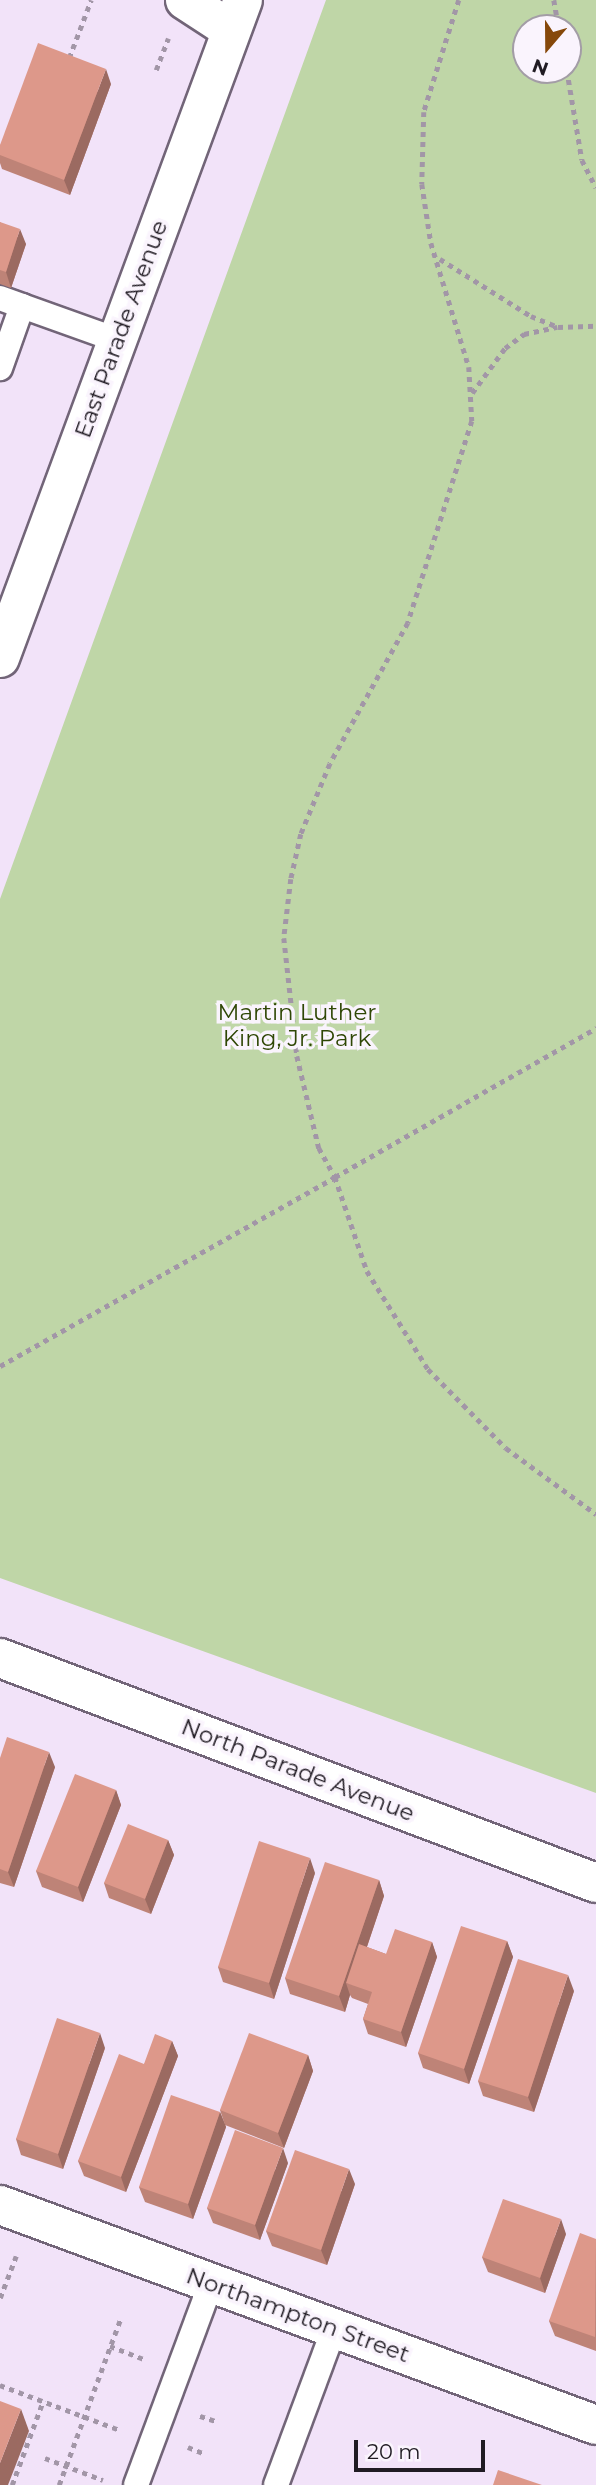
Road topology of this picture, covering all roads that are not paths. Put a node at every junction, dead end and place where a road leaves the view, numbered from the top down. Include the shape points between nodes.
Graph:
1 (185, 0) edge
2 (237, 15) edge
3 (11, 302) edge
4 (117, 340) junction
5 (0, 368) edge
6 (0, 658) edge
7 (0, 1658) edge
8 (596, 1882) edge
9 (0, 2205) edge
10 (211, 2283) junction
11 (334, 2329) junction
12 (596, 2426) edge
13 (136, 2485) edge
14 (276, 2485) edge

1 - 2 street
2 - 4 street, East Parade Avenue
3 - 4 lane
3 - 5 lane
4 - 6 street, East Parade Avenue
7 - 8 street, North Parade Avenue
9 - 10 street, Northampton Street
10 - 11 street, Northampton Street
10 - 13 lane
11 - 12 street, Northampton Street
11 - 14 lane

